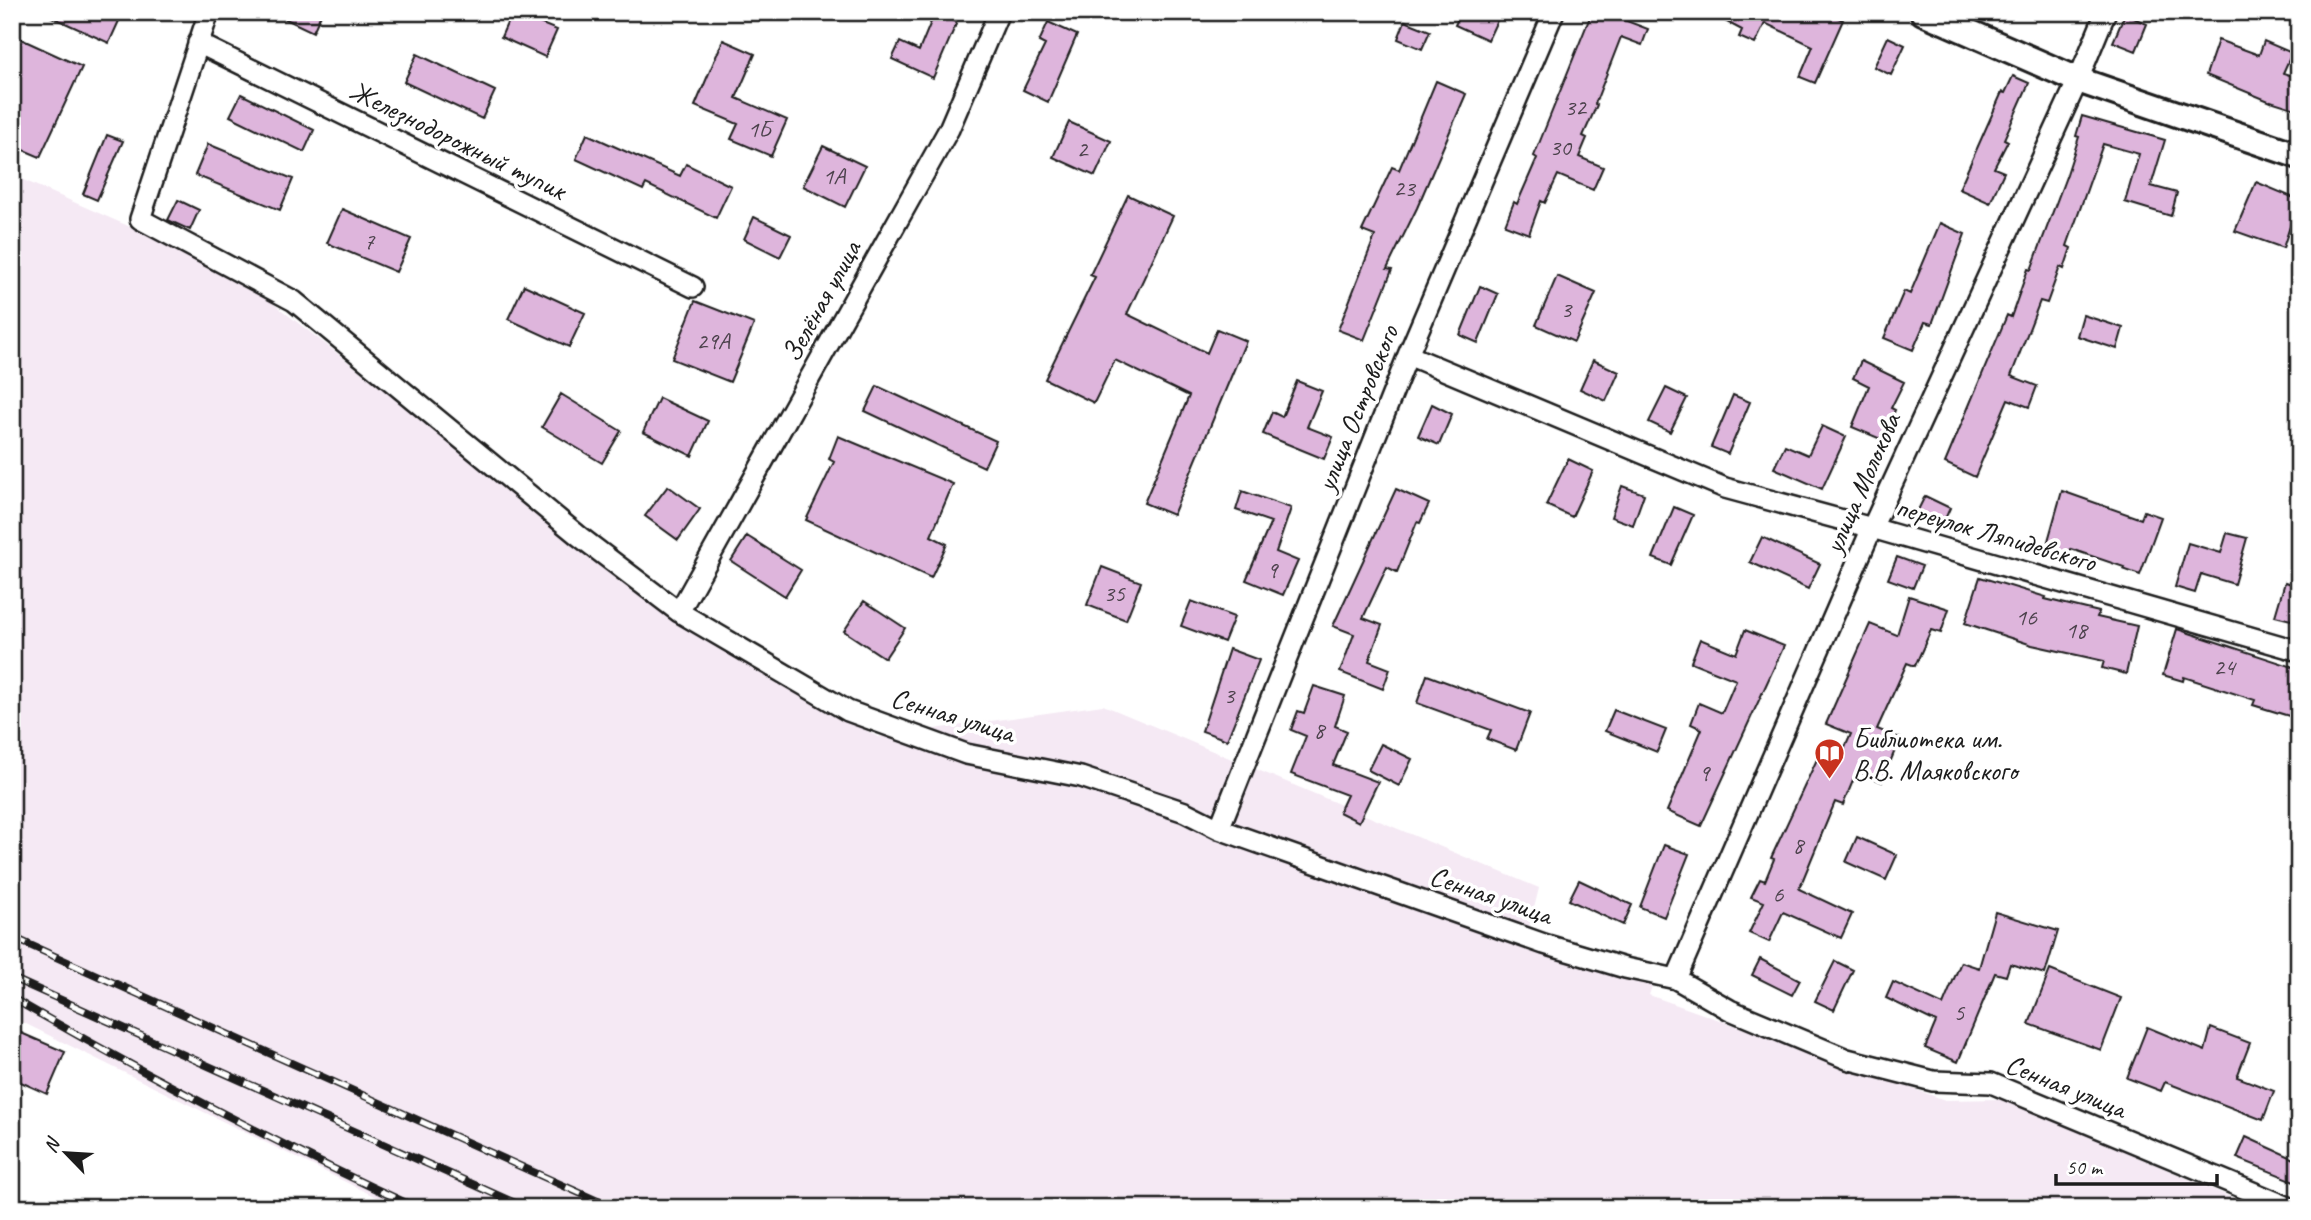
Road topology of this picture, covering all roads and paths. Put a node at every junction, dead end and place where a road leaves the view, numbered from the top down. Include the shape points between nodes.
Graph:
1 (209, 12) edge
2 (999, 12) edge
3 (1554, 12) edge
4 (1923, 12) edge
5 (2106, 12) edge
6 (198, 43) junction
7 (2078, 80) junction
8 (2299, 156) edge
9 (693, 287) dead end
10 (1408, 355) junction
11 (1872, 528) junction
12 (679, 612) junction
13 (2299, 651) edge
14 (1219, 829) junction
15 (1676, 979) junction
16 (2291, 1208) edge

1 - 6 street
2 - 12 street, Зелёная улица via 949,130
3 - 10 street, улица Островского
4 - 7 street
5 - 7 street, улица Молокова
6 - 9 street, Железнодорожный тупик
6 - 12 street, Сенная улица via 139,219 294,301 579,536
7 - 8 street
7 - 11 street, улица Молокова
10 - 11 street, переулок Ляпидевского via 1725,488
10 - 14 street, улица Островского
11 - 13 street, переулок Ляпидевского
11 - 15 street, улица Молокова
12 - 14 street, Сенная улица via 848,711 966,754 1081,777 1185,812
14 - 15 street, Сенная улица via 1544,944
15 - 16 street, Сенная улица via 1730,1010 1847,1059 1933,1081 1991,1083

